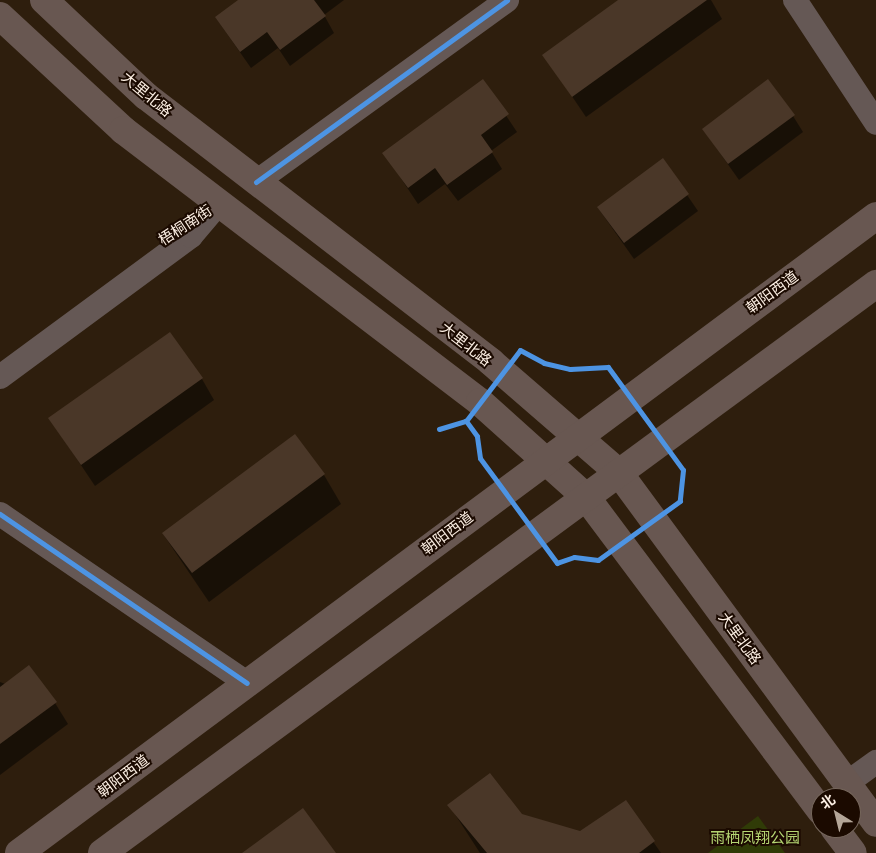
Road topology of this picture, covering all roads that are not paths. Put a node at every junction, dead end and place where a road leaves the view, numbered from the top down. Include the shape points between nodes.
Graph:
1 (44, 0) edge
2 (507, 0) edge
3 (795, 0) edge
4 (0, 16) edge
5 (876, 123) edge
6 (256, 182) junction
7 (218, 204) junction
8 (876, 216) edge
9 (876, 284) edge
10 (0, 358) edge
11 (0, 377) edge
12 (578, 435) junction
13 (543, 459) junction
14 (619, 473) junction
15 (586, 498) junction
16 (0, 514) edge
17 (247, 683) junction
18 (876, 762) edge
19 (847, 783) junction
20 (811, 798) edge
21 (876, 822) edge
22 (842, 838) edge
23 (19, 853) edge
24 (102, 853) edge
25 (853, 853) edge

1 - 6 main road, 大里北路 via 146,96
2 - 6 street
3 - 5 street
4 - 7 main road via 123,130
6 - 12 main road, 大里北路
7 - 10 street, 梧桐南街 via 179,227
7 - 11 street, 梧桐南街 via 191,236
7 - 13 main road via 480,402
8 - 12 main road, 朝阳西道
9 - 14 main road
12 - 13 main road, 朝阳西道
12 - 14 main road, 大里北路
13 - 15 main road
13 - 17 main road, 朝阳西道 via 505,493
14 - 15 main road
14 - 19 main road, 大里北路
15 - 20 main road
15 - 24 main road
16 - 17 street
17 - 23 main road, 朝阳西道
18 - 19 street
19 - 21 main road, 大里北路
22 - 25 main road

